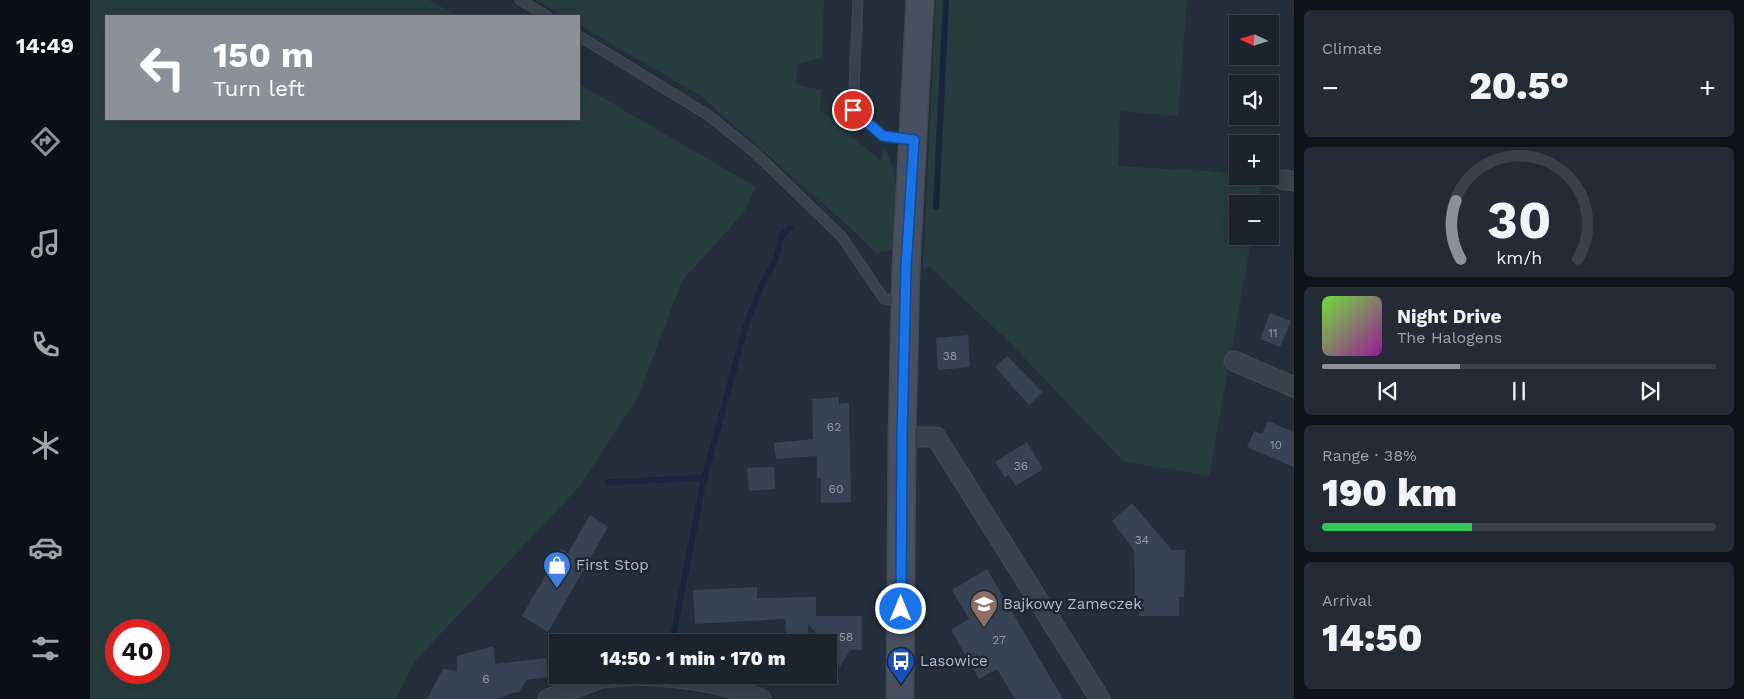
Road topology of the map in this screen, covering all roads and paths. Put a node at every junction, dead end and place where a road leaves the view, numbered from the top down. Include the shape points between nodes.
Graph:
1 (520, 0) edge
2 (858, 0) edge
3 (920, 0) edge
4 (545, 15) edge
5 (580, 37) edge
6 (914, 140) junction
7 (906, 300) junction
8 (1234, 360) dead end
9 (1294, 387) edge
10 (902, 437) junction
11 (586, 684) edge
12 (717, 684) edge
13 (548, 699) edge
14 (760, 699) edge
15 (900, 699) edge
16 (1100, 699) edge

1 - 4 lane
2 - 6 lane via 853,110 883,136
3 - 6 street
5 - 7 lane via 708,115 754,152 842,237 884,299
6 - 7 street
7 - 10 street
8 - 9 street
10 - 15 street
10 - 16 street via 936,437
11 - 13 street
12 - 14 street

